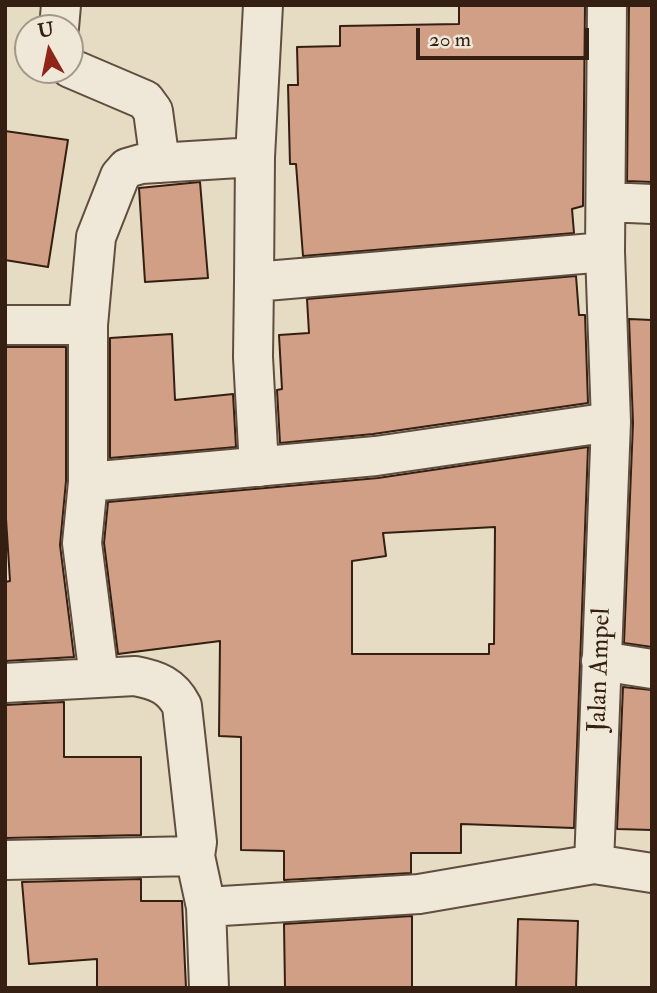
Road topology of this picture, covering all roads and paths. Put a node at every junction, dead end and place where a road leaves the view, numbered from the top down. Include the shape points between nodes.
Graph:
1 (262, 5) edge
2 (607, 5) edge
3 (84, 74) edge
4 (255, 157) junction
5 (160, 163) junction
6 (606, 202) junction
7 (652, 204) edge
8 (605, 253) junction
9 (254, 282) junction
10 (88, 325) junction
11 (5, 326) edge
12 (611, 422) junction
13 (259, 467) junction
14 (88, 482) junction
15 (601, 661) junction
16 (652, 669) edge
17 (99, 677) junction
18 (5, 683) edge
19 (195, 856) junction
20 (5, 860) edge
21 (594, 864) junction
22 (652, 873) edge
23 (206, 908) junction
24 (209, 988) edge

1 - 4 street
2 - 6 street, Jalan Ampel
3 - 5 street via 145,100 153,111
4 - 5 street
4 - 9 street
5 - 10 street via 127,168 120,176 96,237
6 - 7 street
6 - 8 street, Jalan Ampel
8 - 9 street
8 - 12 street, Jalan Ampel
9 - 13 street
10 - 11 street
10 - 14 street
12 - 13 street via 376,456
12 - 15 street, Jalan Ampel
13 - 14 street
14 - 17 street via 82,543
15 - 16 street
15 - 21 street, Jalan Ampel
17 - 18 street
17 - 19 street via 150,678 175,693 182,706
19 - 20 street
19 - 23 street
21 - 22 street
21 - 23 street via 419,894
23 - 24 street

